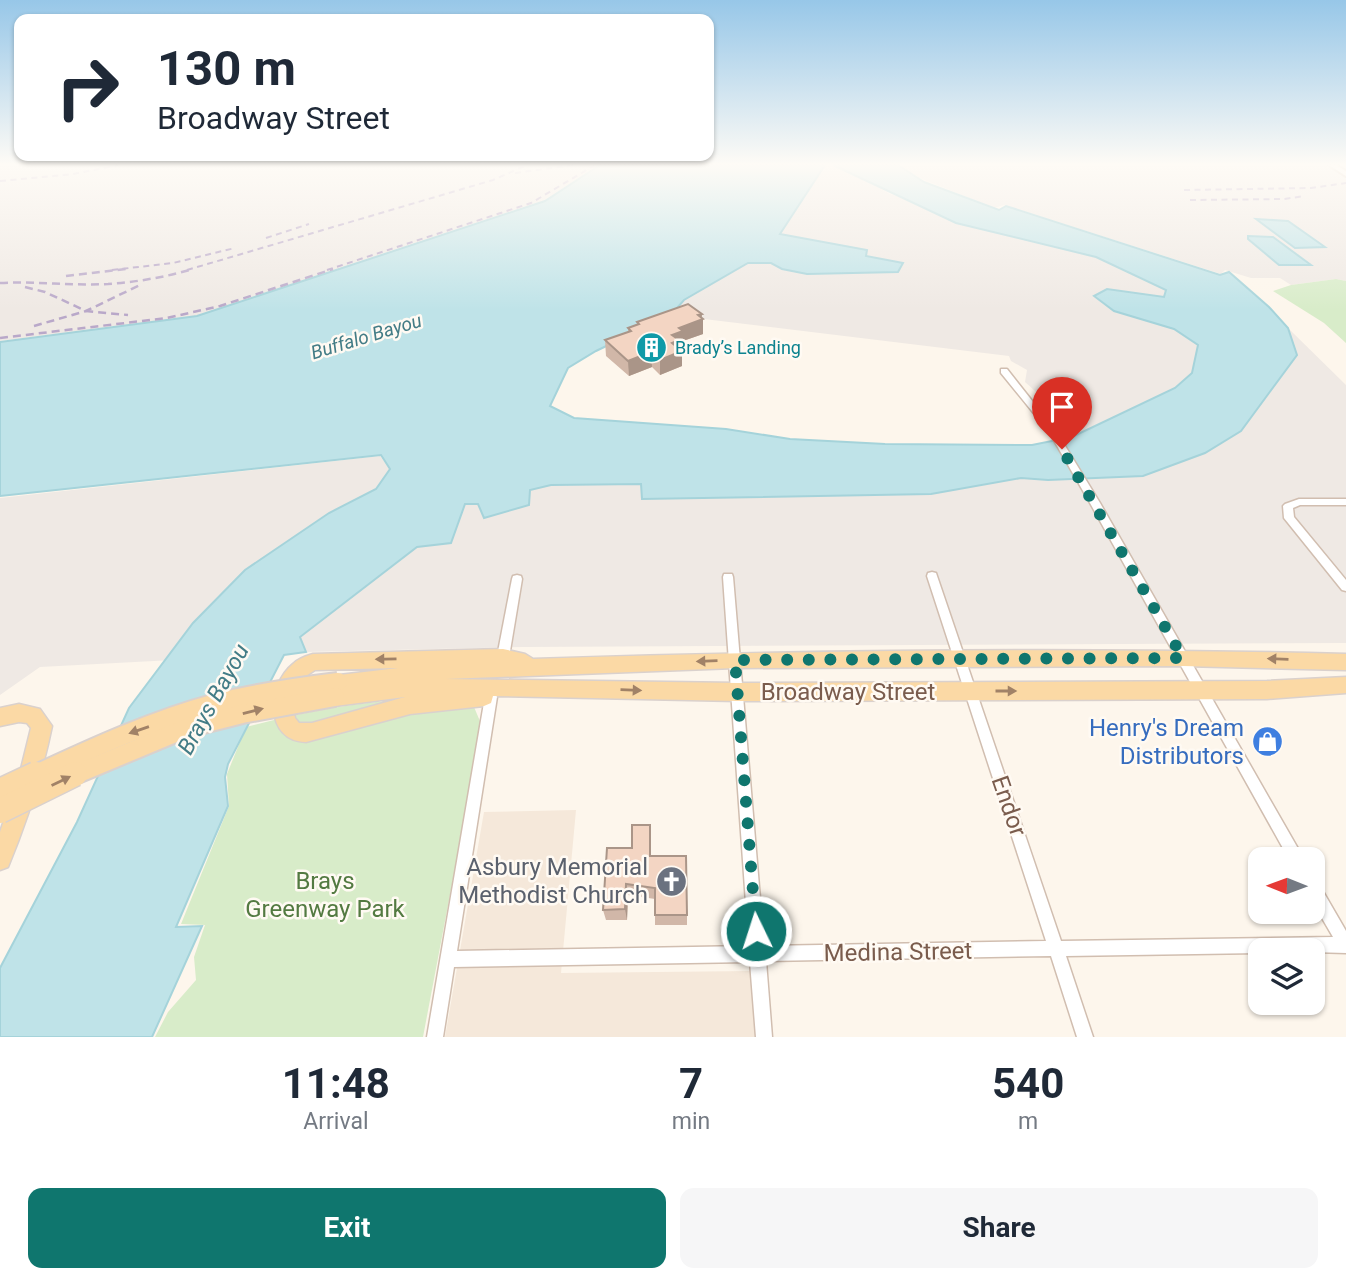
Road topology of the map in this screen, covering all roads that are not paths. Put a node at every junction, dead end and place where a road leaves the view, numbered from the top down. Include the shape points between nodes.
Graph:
1 (1004, 371) dead end
2 (1346, 502) edge
3 (932, 576) dead end
4 (728, 578) dead end
5 (517, 579) dead end
6 (1346, 587) edge
7 (503, 657) junction
8 (1183, 658) junction
9 (960, 659) junction
10 (735, 660) junction
11 (1346, 662) edge
12 (532, 667) junction
13 (1346, 685) edge
14 (563, 688) junction
15 (336, 690) junction
16 (970, 691) junction
17 (1202, 691) junction
18 (737, 692) junction
19 (491, 697) junction
20 (0, 717) edge
21 (0, 791) edge
22 (0, 811) edge
23 (1290, 847) edge
24 (0, 859) edge
25 (1325, 908) edge
26 (1346, 944) edge
27 (1057, 948) junction
28 (758, 956) junction
29 (450, 960) junction
30 (435, 1037) edge
31 (764, 1037) edge
32 (1085, 1037) edge

1 - 8 street via 1052,431
2 - 6 street via 1288,506 1289,518
3 - 9 street, Endor
4 - 10 street
5 - 7 street
7 - 12 main road
7 -> 19 main road via 313,662 291,681 284,718 296,732 312,732 410,705
8 - 9 main road, Broadway Street
11 -> 8 main road, Broadway Street
8 - 17 street
9 - 10 main road, Broadway Street
9 - 16 street, Endor
10 -> 12 main road, Broadway Street
10 - 18 street
12 - 15 main road, Broadway Street via 407,673
13 - 17 main road, Broadway Street
14 - 15 main road, Broadway Street
14 -> 18 main road, Broadway Street
14 - 19 main road
15 -> 21 main road, Broadway Street, bridge via 278,689 203,707 110,740
22 -> 15 main road, Broadway Street, bridge via 97,764 187,729
16 -> 17 main road, Broadway Street
16 - 18 main road, Broadway Street
16 - 27 street, Endor
17 - 23 street
18 - 28 street
19 - 29 street via 455,903
20 - 24 main road via 33,715 42,726 17,820
25 - 26 street
26 - 27 street, Medina Street
27 - 28 street, Medina Street
27 - 32 street, Endor
28 - 29 street, Medina Street
28 - 31 street
29 - 30 street

